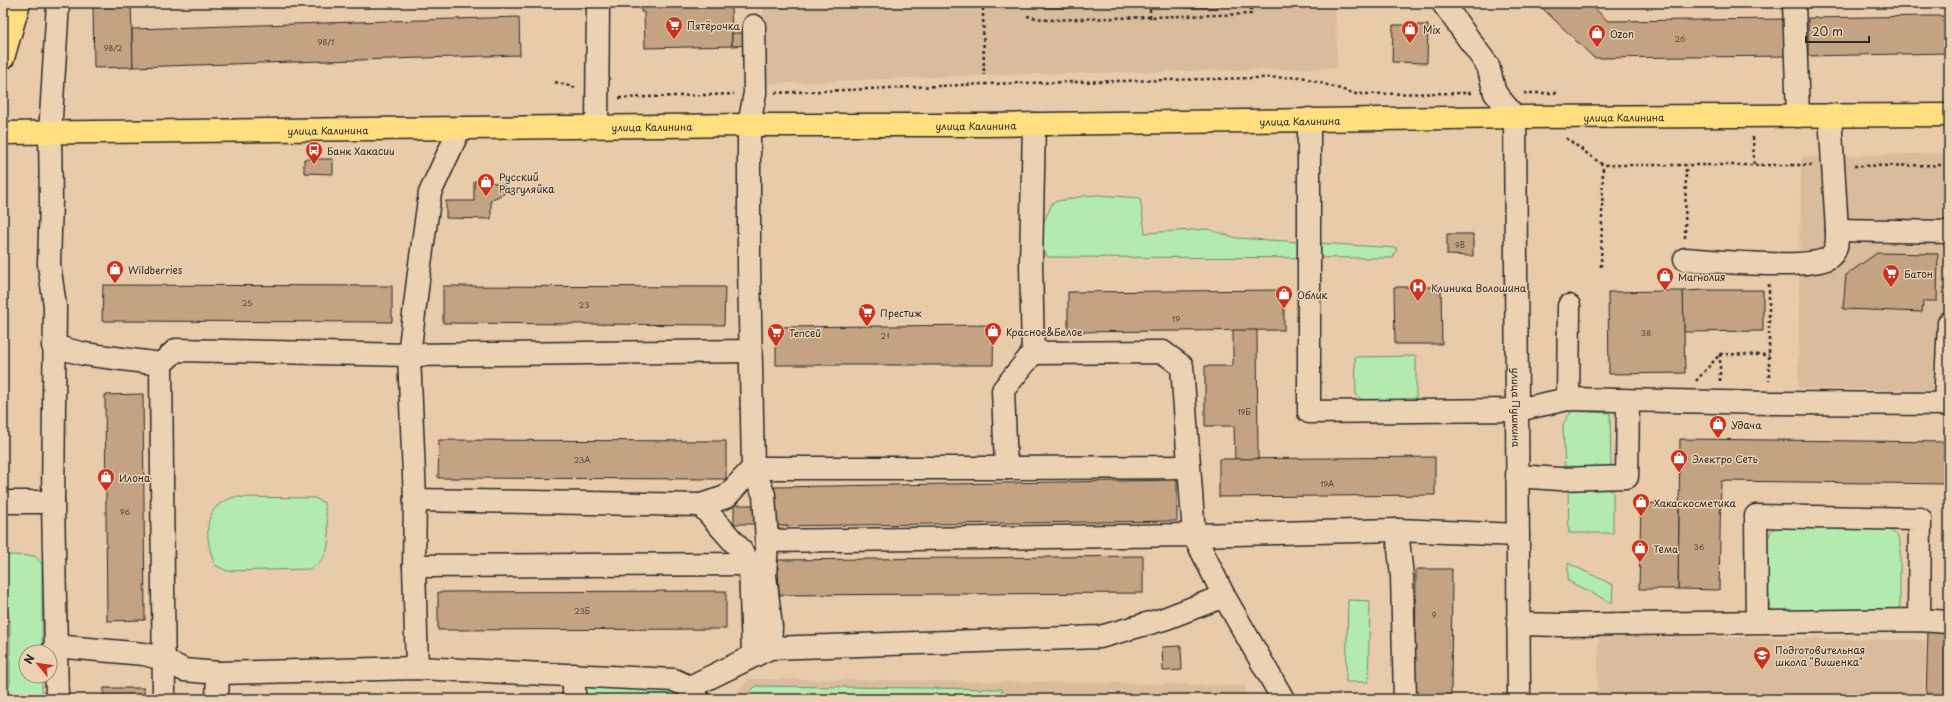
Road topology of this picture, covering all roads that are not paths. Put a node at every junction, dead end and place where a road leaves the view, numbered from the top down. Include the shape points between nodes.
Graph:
1 (19, 3) edge
2 (58, 3) edge
3 (598, 3) edge
4 (1443, 3) edge
5 (1794, 3) edge
6 (754, 26) dead end
7 (3, 58) edge
8 (1830, 115) junction
9 (1949, 115) edge
10 (1798, 116) junction
11 (1515, 117) junction
12 (1309, 119) junction
13 (1034, 124) junction
14 (749, 125) junction
15 (597, 126) junction
16 (460, 128) junction
17 (3, 134) edge
18 (50, 134) junction
19 (1837, 230) junction
20 (1949, 232) edge
21 (1685, 259) dead end
22 (1569, 306) dead end
23 (1949, 323) edge
24 (53, 346) junction
25 (750, 351) junction
26 (1033, 353) junction
27 (410, 355) junction
28 (161, 364) junction
29 (1568, 400) junction
30 (1628, 401) junction
31 (1947, 404) edge
32 (1517, 410) junction
33 (1188, 467) junction
34 (752, 468) junction
35 (1006, 468) junction
36 (1517, 476) junction
37 (415, 500) junction
38 (3, 502) edge
39 (54, 502) junction
40 (701, 506) junction
41 (1397, 530) junction
42 (1194, 535) junction
43 (1518, 535) junction
44 (767, 541) junction
45 (750, 564) junction
46 (414, 566) junction
47 (1224, 596) junction
48 (1919, 620) junction
49 (1757, 622) junction
50 (1949, 622) edge
51 (1518, 624) junction
52 (55, 644) edge
53 (58, 646) edge
54 (761, 652) junction
55 (164, 659) junction
56 (418, 668) junction
57 (218, 673) junction
58 (574, 675) junction
59 (56, 684) edge
60 (694, 693) edge
61 (57, 699) edge
62 (164, 699) edge
63 (218, 699) edge
64 (574, 699) edge
65 (1283, 699) edge
66 (1405, 699) edge
67 (1519, 699) edge

1 - 7 main road
2 - 18 street
3 - 15 street
4 - 11 street via 1488,66 1495,93
5 - 10 street
6 - 14 street via 755,93
8 - 9 main road, улица Калинина
8 - 10 main road, улица Калинина
8 - 19 street
10 - 11 main road, улица Калинина
11 - 12 main road, улица Калинина
11 - 32 street, улица Пушкина
12 - 13 main road, улица Калинина
12 - 32 street via 1309,412
13 - 14 main road, улица Калинина
13 - 26 street via 1031,264
14 - 15 main road, улица Калинина
14 - 25 street
15 - 16 main road, улица Калинина
16 - 18 main road, улица Калинина
16 - 27 street via 430,193
17 - 18 main road, улица Калинина
18 - 24 street via 49,264 54,306
19 - 20 street
19 - 21 street via 1836,247 1829,258 1808,263 1769,264
22 - 29 street
23 - 31 street
24 - 28 street via 84,354
24 - 39 street
25 - 27 street
25 - 34 street
26 - 33 street via 1163,352 1182,366
26 - 35 street via 1004,390
27 - 28 street via 176,350
27 - 37 street
28 - 55 street
29 - 30 street
29 - 32 street
30 - 31 street
30 - 36 street via 1627,477 1559,479
32 - 36 street, улица Пушкина
33 - 35 street
33 - 42 street
34 - 35 street
34 - 40 street via 726,497
34 - 44 street via 764,495
36 - 43 street, улица Пушкина
37 - 40 street
37 - 46 street
38 - 39 street
39 - 52 street
40 - 45 street via 740,549
41 - 42 street
41 - 43 street
41 - 66 street via 1402,576
42 - 44 street
42 - 47 street
43 - 51 street, улица Пушкина
44 - 54 street via 765,575 771,627
45 - 46 street
45 - 54 street
46 - 56 street
47 - 54 street via 1164,619 1100,637
47 - 65 street
48 - 49 street
48 - 49 street via 1920,519 1756,516
48 - 50 street
49 - 51 street
51 - 67 street, улица Пушкина
53 - 55 street via 144,654
54 - 60 street
55 - 57 street via 184,670
55 - 62 street
56 - 57 street
56 - 58 street
57 - 63 street
58 - 60 street via 674,680
58 - 64 street
59 - 61 street

